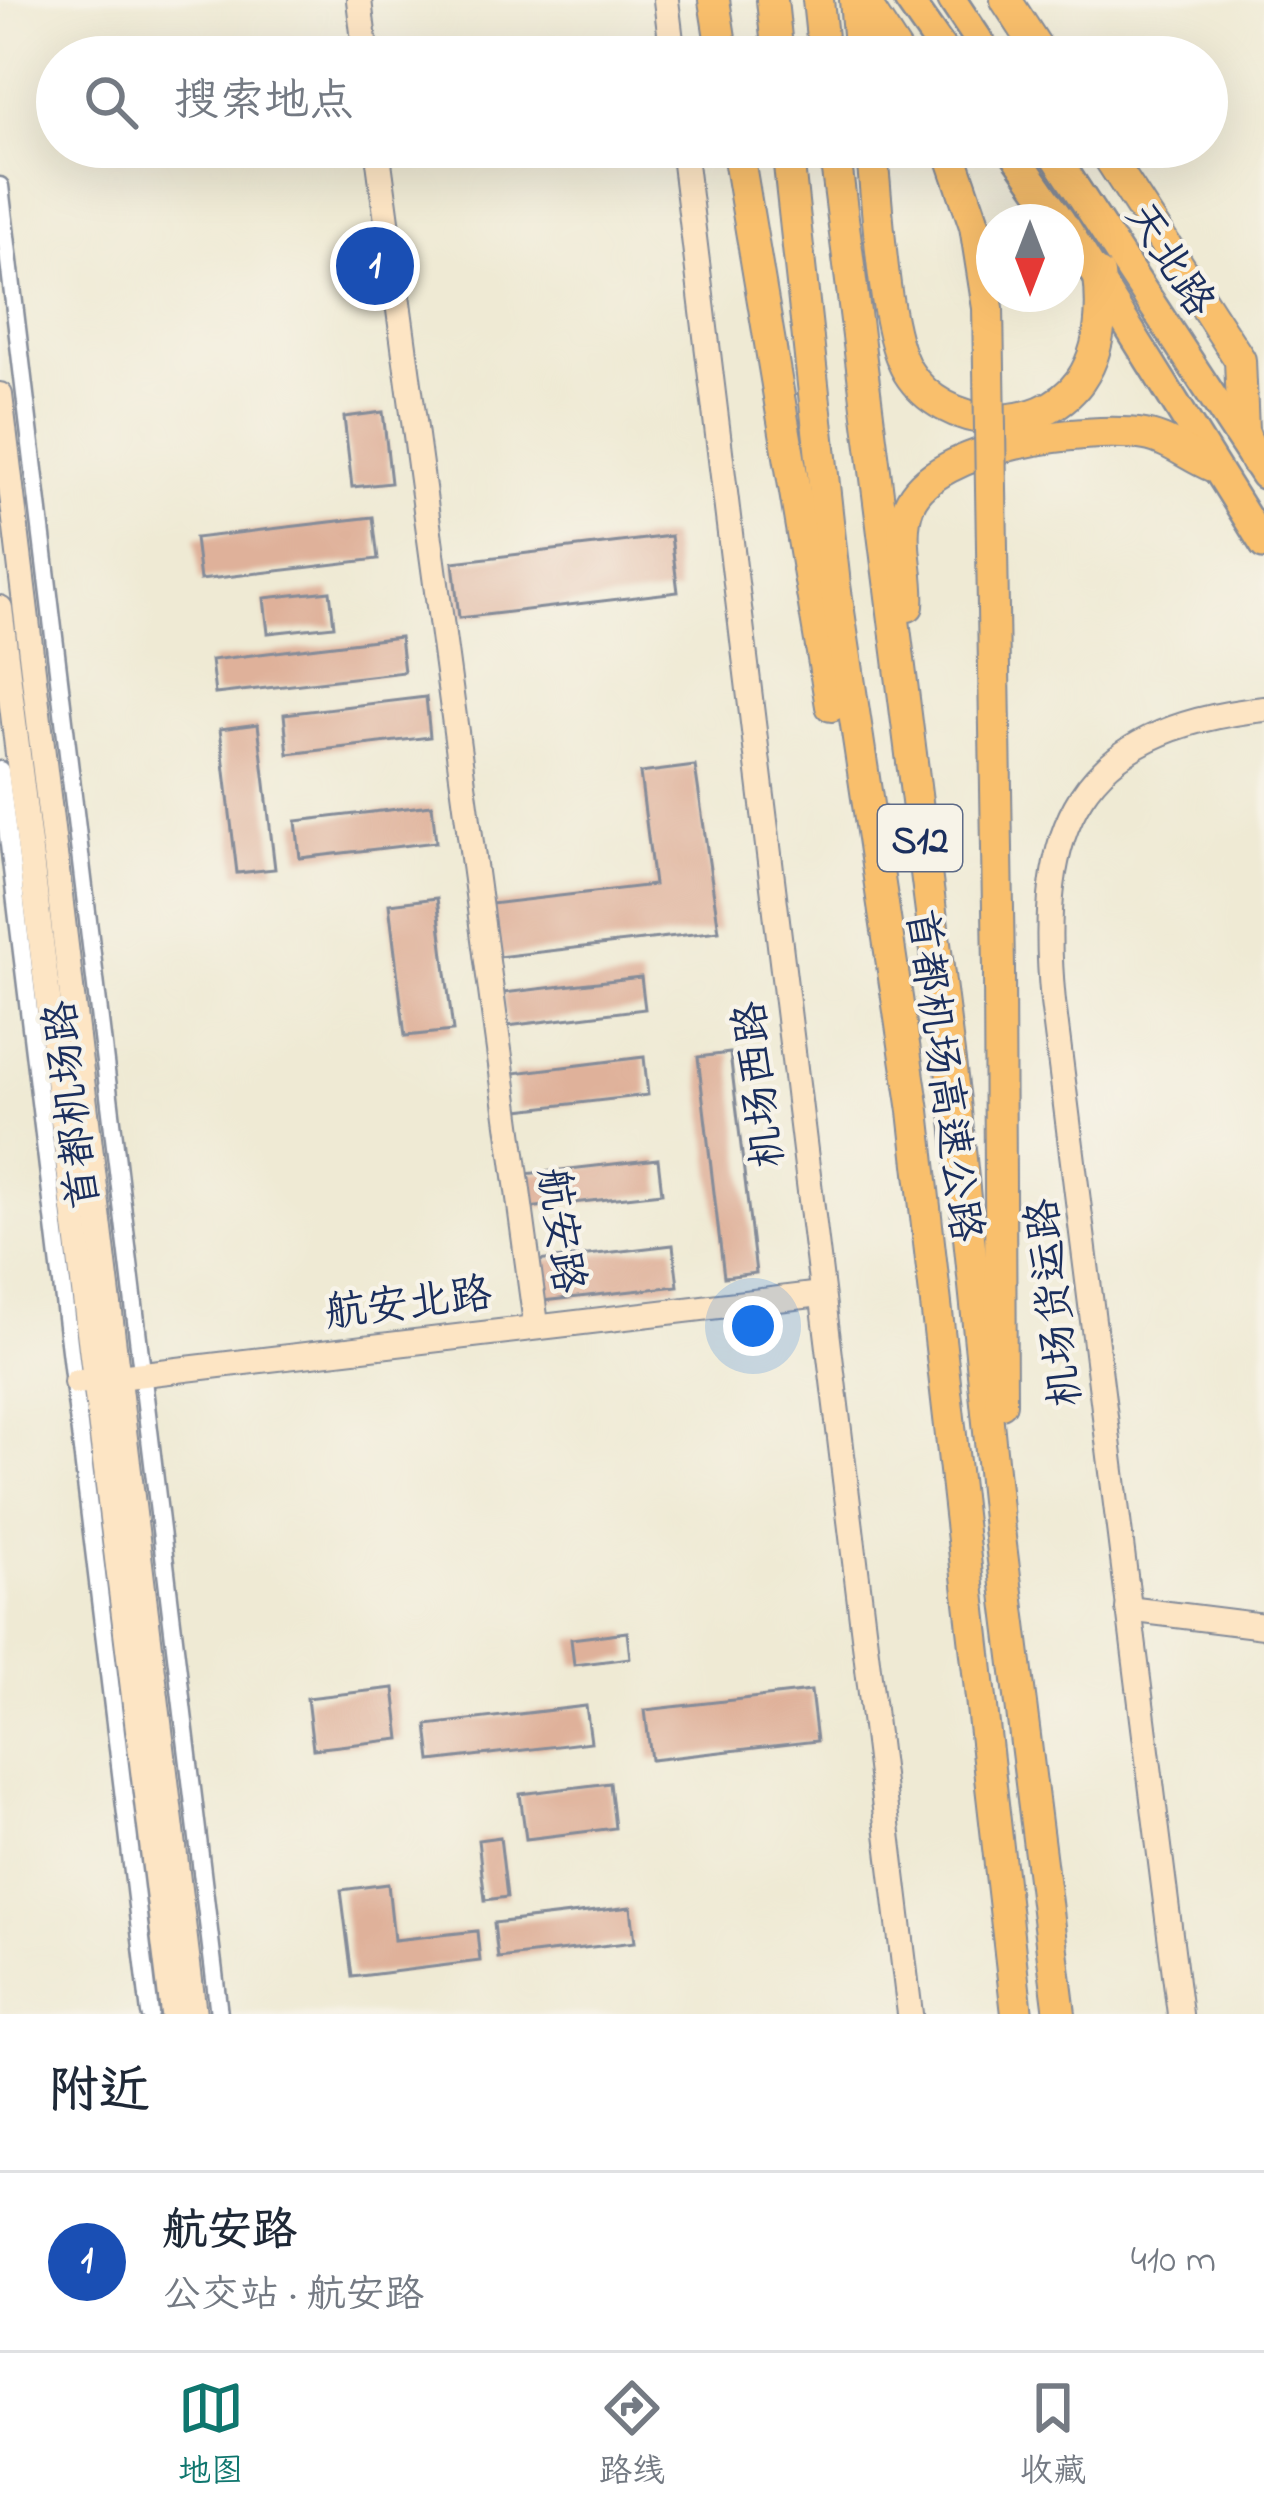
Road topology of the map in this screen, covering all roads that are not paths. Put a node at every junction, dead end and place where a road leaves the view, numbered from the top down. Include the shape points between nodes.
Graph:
1 (359, 0) edge
2 (666, 0) edge
3 (714, 0) edge
4 (772, 0) edge
5 (818, 0) edge
6 (859, 0) edge
7 (908, 0) edge
8 (952, 0) edge
9 (1006, 0) edge
10 (363, 36) edge
11 (670, 36) edge
12 (720, 36) edge
13 (776, 36) edge
14 (822, 36) edge
15 (860, 36) edge
16 (885, 36) edge
17 (933, 36) edge
18 (976, 36) edge
19 (1029, 36) edge
20 (380, 168) edge
21 (686, 168) edge
22 (740, 168) edge
23 (790, 168) edge
24 (838, 168) edge
25 (875, 168) edge
26 (956, 168) edge
27 (1025, 168) edge
28 (1063, 168) edge
29 (1116, 168) edge
30 (0, 186) edge
31 (1049, 204) edge
32 (1084, 254) edge
33 (1099, 275) junction
34 (0, 395) edge
35 (1212, 466) junction
36 (1260, 468) edge
37 (1264, 545) edge
38 (0, 608) edge
39 (900, 683) junction
40 (1264, 710) edge
41 (0, 770) edge
42 (914, 1111) junction
43 (821, 1294) junction
44 (536, 1324) junction
45 (106, 1377) junction
46 (999, 1529) junction
47 (1129, 1610) junction
48 (1264, 1626) edge
49 (150, 2014) edge
50 (173, 2014) edge
51 (194, 2014) edge
52 (219, 2014) edge
53 (910, 2014) edge
54 (1017, 2014) edge
55 (1060, 2014) edge
56 (1180, 2014) edge

1 - 10 street
2 - 11 street
3 - 12 highway
4 - 13 highway
5 - 14 highway
6 - 15 highway
6 - 16 highway
7 - 17 main road
8 - 18 main road
9 - 19 highway
20 - 44 street, 航安路
21 - 43 street, 机场西路
22 - 42 highway via 876,969
23 - 42 highway, 首都机场高速公路 / S12 via 852,713
24 - 39 highway, 首都机场高速公路 / S12
25 - 33 highway via 897,343 913,380 938,404 971,418 1005,419 1067,395 1096,346
26 - 46 highway, bridge via 988,308
27 - 31 main road, 天北路
28 - 36 main road, 天北路
29 - 36 highway via 1240,361 1243,430
30 - 45 street, 首都机场路
32 - 33 main road, 天北路
33 - 35 main road, 天北路
34 - 45 street, 首都机场路
35 - 37 main road, 天北路
35 - 39 highway via 1156,438 1116,434 1051,440 943,467 916,492 905,518
38 - 45 street, 首都机场路
39 - 46 highway, 首都机场高速公路 / S12 via 960,1138
40 - 47 street, 机场货运路 via 1185,722 1120,754 1068,819 1051,879 1053,1002
41 - 45 street, 首都机场路
42 - 54 highway, 首都机场高速公路 / S12
43 - 44 street, 航安北路
43 - 53 street, 机场西路
44 - 45 street, 航安北路
45 - 49 street, 首都机场路
45 - 50 street, 首都机场路
45 - 51 street, 首都机场路
45 - 52 street, 首都机场路
46 - 55 highway, 首都机场高速公路 / S12
47 - 48 street
47 - 56 street, 机场货运路

